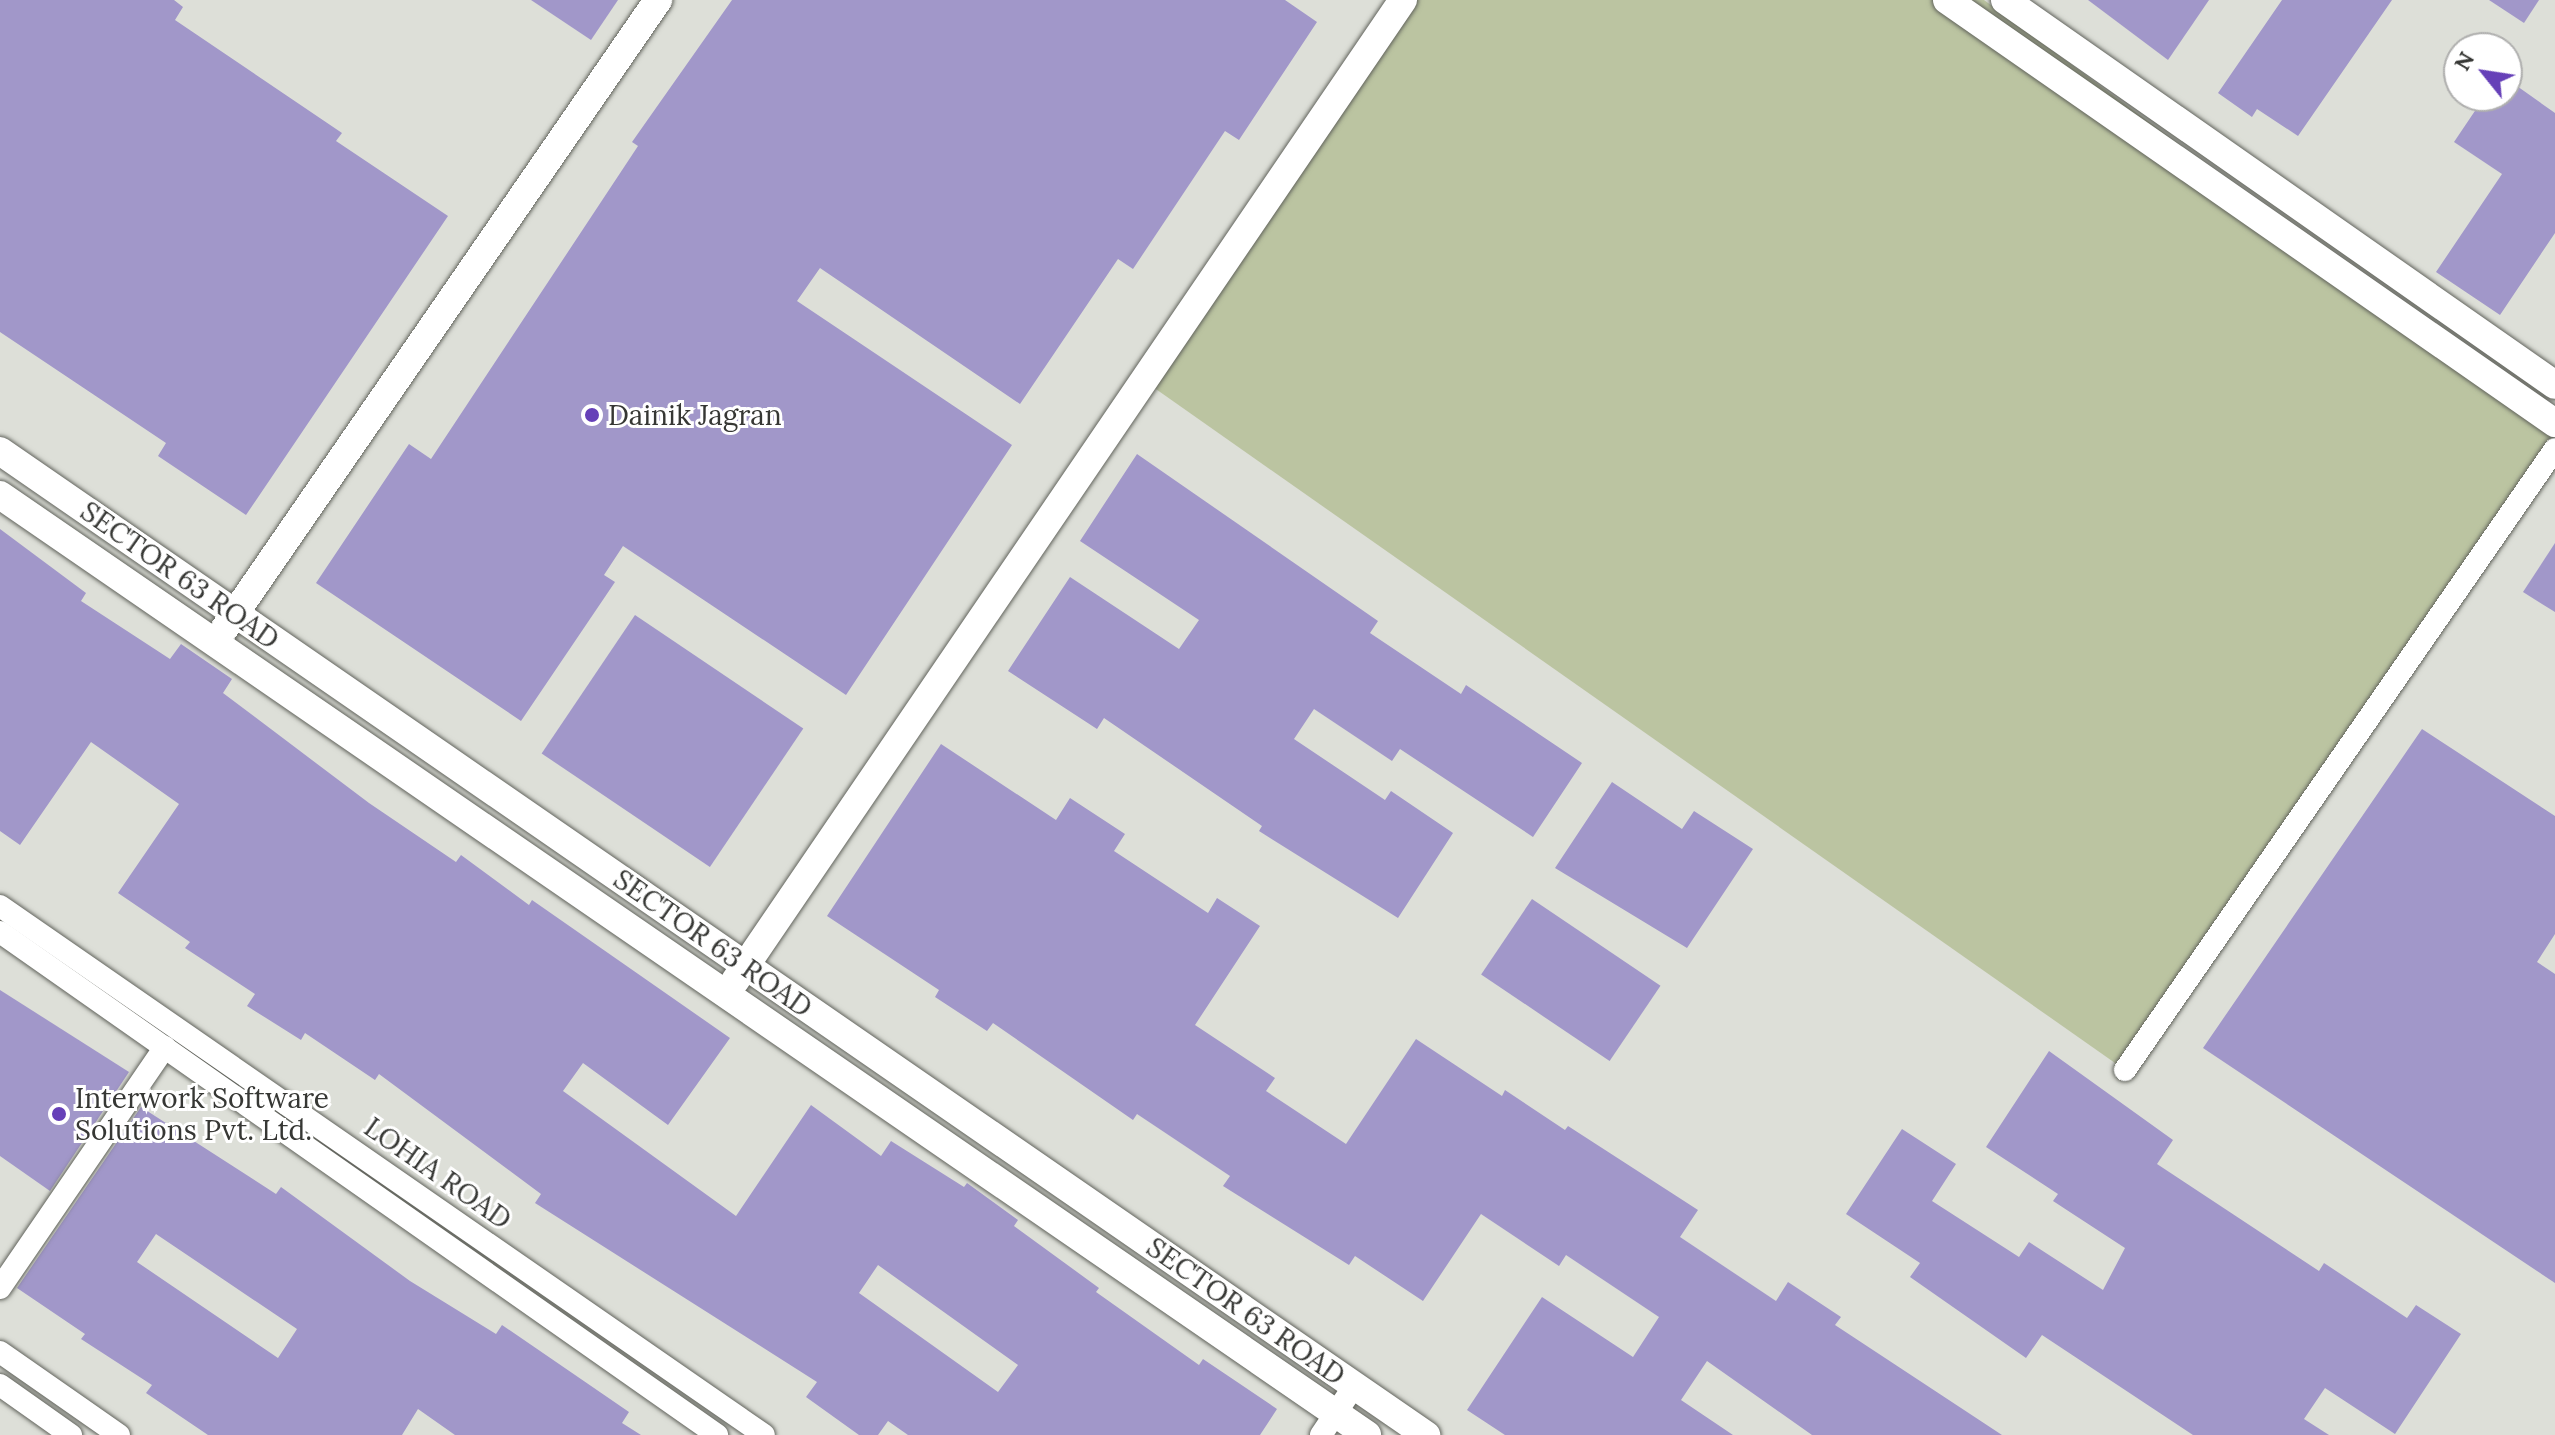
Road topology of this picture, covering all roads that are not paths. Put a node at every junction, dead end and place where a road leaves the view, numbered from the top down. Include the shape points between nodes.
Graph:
1 (658, 0) edge
2 (1403, 0) edge
3 (1947, 0) edge
4 (2005, 0) edge
5 (2555, 385) edge
6 (2555, 423) edge
7 (2555, 449) edge
8 (0, 451) edge
9 (0, 495) edge
10 (235, 613) junction
11 (214, 643) junction
12 (0, 906) edge
13 (0, 932) edge
14 (745, 966) junction
15 (724, 996) junction
16 (165, 1047) junction
17 (2125, 1070) dead end
18 (0, 1288) edge
19 (0, 1352) edge
20 (0, 1385) edge
21 (1365, 1393) junction
22 (1347, 1429) edge
23 (71, 1435) edge
24 (119, 1435) edge
25 (717, 1435) edge
26 (764, 1435) edge
27 (1426, 1435) edge

1 - 10 street
2 - 14 street
3 - 6 street
4 - 5 street
7 - 17 street
8 - 10 street, SECTOR 63 ROAD
9 - 11 street, SECTOR 63 ROAD
10 - 11 street
10 - 14 street, SECTOR 63 ROAD
11 - 15 street, SECTOR 63 ROAD
12 - 26 street, LOHIA ROAD
13 - 16 street, LOHIA ROAD
14 - 15 street
14 - 21 street, SECTOR 63 ROAD
15 - 22 street, SECTOR 63 ROAD
16 - 18 street
16 - 25 street, LOHIA ROAD
19 - 24 street
20 - 23 street
21 - 22 street
21 - 27 street, SECTOR 63 ROAD

